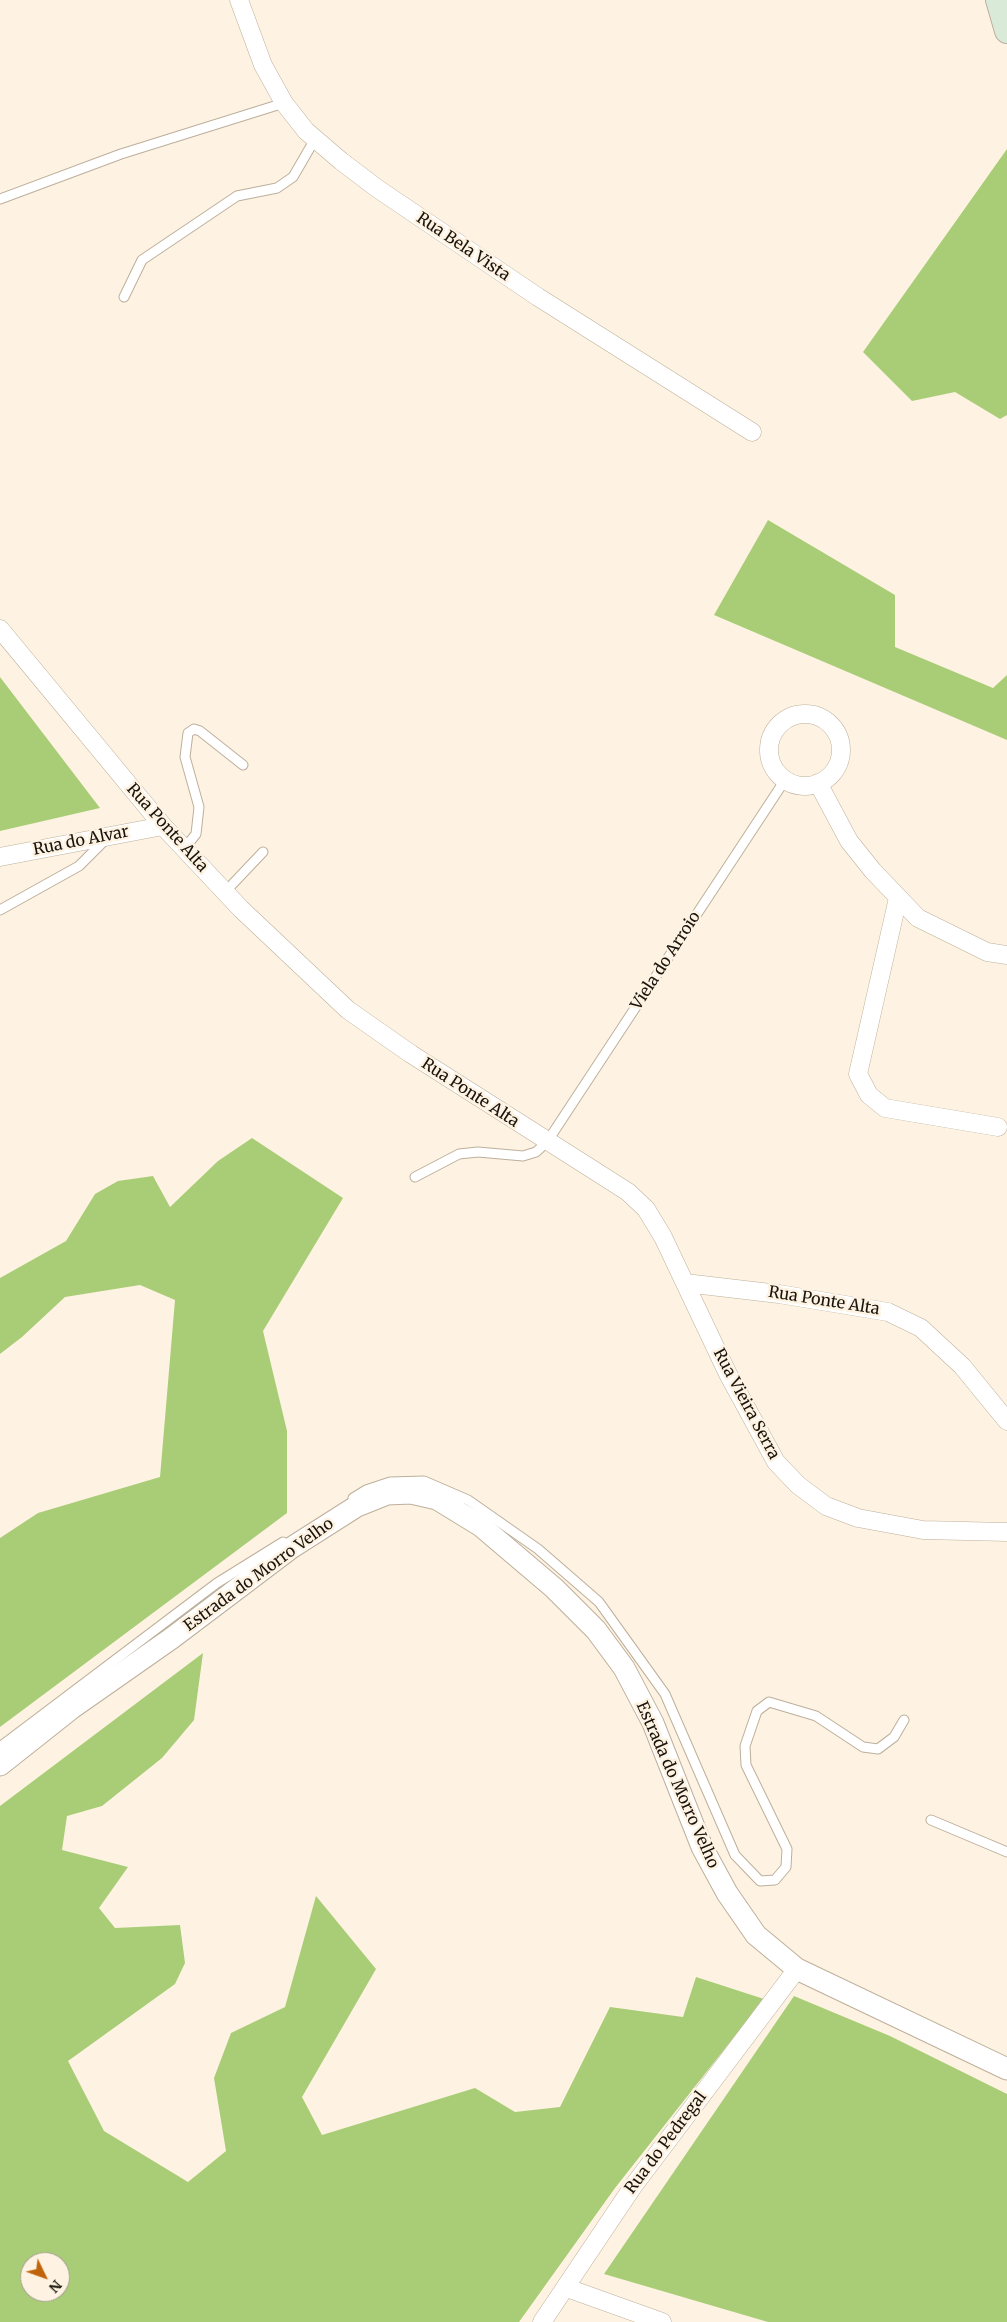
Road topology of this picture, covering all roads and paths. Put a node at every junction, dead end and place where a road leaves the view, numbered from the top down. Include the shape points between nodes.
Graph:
1 (239, 0) edge
2 (998, 0) edge
3 (1007, 31) edge
4 (284, 103) junction
5 (315, 138) junction
6 (0, 199) edge
7 (124, 297) dead end
8 (752, 432) dead end
9 (0, 629) edge
10 (243, 765) dead end
11 (785, 780) junction
12 (818, 783) junction
13 (163, 826) junction
14 (108, 836) junction
15 (184, 849) junction
16 (263, 852) dead end
17 (0, 857) edge
18 (225, 892) junction
19 (898, 898) junction
20 (0, 910) edge
21 (1007, 956) edge
22 (998, 1127) dead end
23 (547, 1142) junction
24 (415, 1178) dead end
25 (685, 1283) junction
26 (1007, 1421) edge
27 (1007, 1532) edge
28 (904, 1720) dead end
29 (0, 1747) edge
30 (0, 1765) edge
31 (931, 1820) dead end
32 (1007, 1852) edge
33 (797, 1969) junction
34 (1007, 2069) edge
35 (567, 2288) junction
36 (542, 2322) edge
37 (662, 2322) edge

1 - 4 street, Rua Bela Vista via 263,65
2 - 3 main road
4 - 5 street, Rua Bela Vista
4 - 6 lane via 121,154
5 - 7 lane via 293,177 277,188 237,196 142,260
5 - 8 street, Rua Bela Vista via 378,189 538,297
9 - 13 street, Rua Ponte Alta
10 - 15 lane via 200,731 194,729 188,734 185,757 199,807 196,834
11 - 12 street via 795,785
11 - 12 street via 775,770 770,758 772,738 783,721 795,715 809,714 827,722 839,738 841,752 838,765 830,776
11 - 23 lane, Viela do Arroio
12 - 19 street via 849,842
13 - 14 street, Rua do Alvar
13 - 15 street, Rua Ponte Alta
14 - 17 street, Rua do Alvar
14 - 20 lane via 79,866
15 - 18 street, Rua Ponte Alta
16 - 18 lane
18 - 23 street, Rua Ponte Alta via 348,1010
19 - 21 street via 918,918 987,952
19 - 22 street via 858,1074 869,1095 885,1108
23 - 24 lane via 536,1152 523,1156 478,1152 460,1154
23 - 25 street, Rua Ponte Alta via 628,1192 646,1209
25 - 26 street, Rua Ponte Alta via 888,1312 921,1328 962,1366
25 - 27 street, Rua Vieira Serra via 728,1374 776,1462 798,1485 826,1506 858,1518 923,1530
28 - 29 lane via 894,1737 878,1749 863,1747 816,1716 769,1702 757,1711 745,1746 746,1765 786,1849 786,1867 775,1880 760,1881 735,1855 665,1694 599,1602 538,1549 468,1500 424,1481 390,1482 366,1490 217,1584
30 - 33 street, Estrada do Morro Velho via 72,1708 291,1548 357,1506 387,1494 411,1493 437,1499 481,1526 554,1588 596,1630 624,1668 653,1723 702,1847 727,1893 756,1935
31 - 32 lane
33 - 34 street, Estrada do Morro Velho
33 - 35 street, Rua do Pedregal via 634,2185
35 - 36 street, Rua do Pedregal
35 - 37 street

